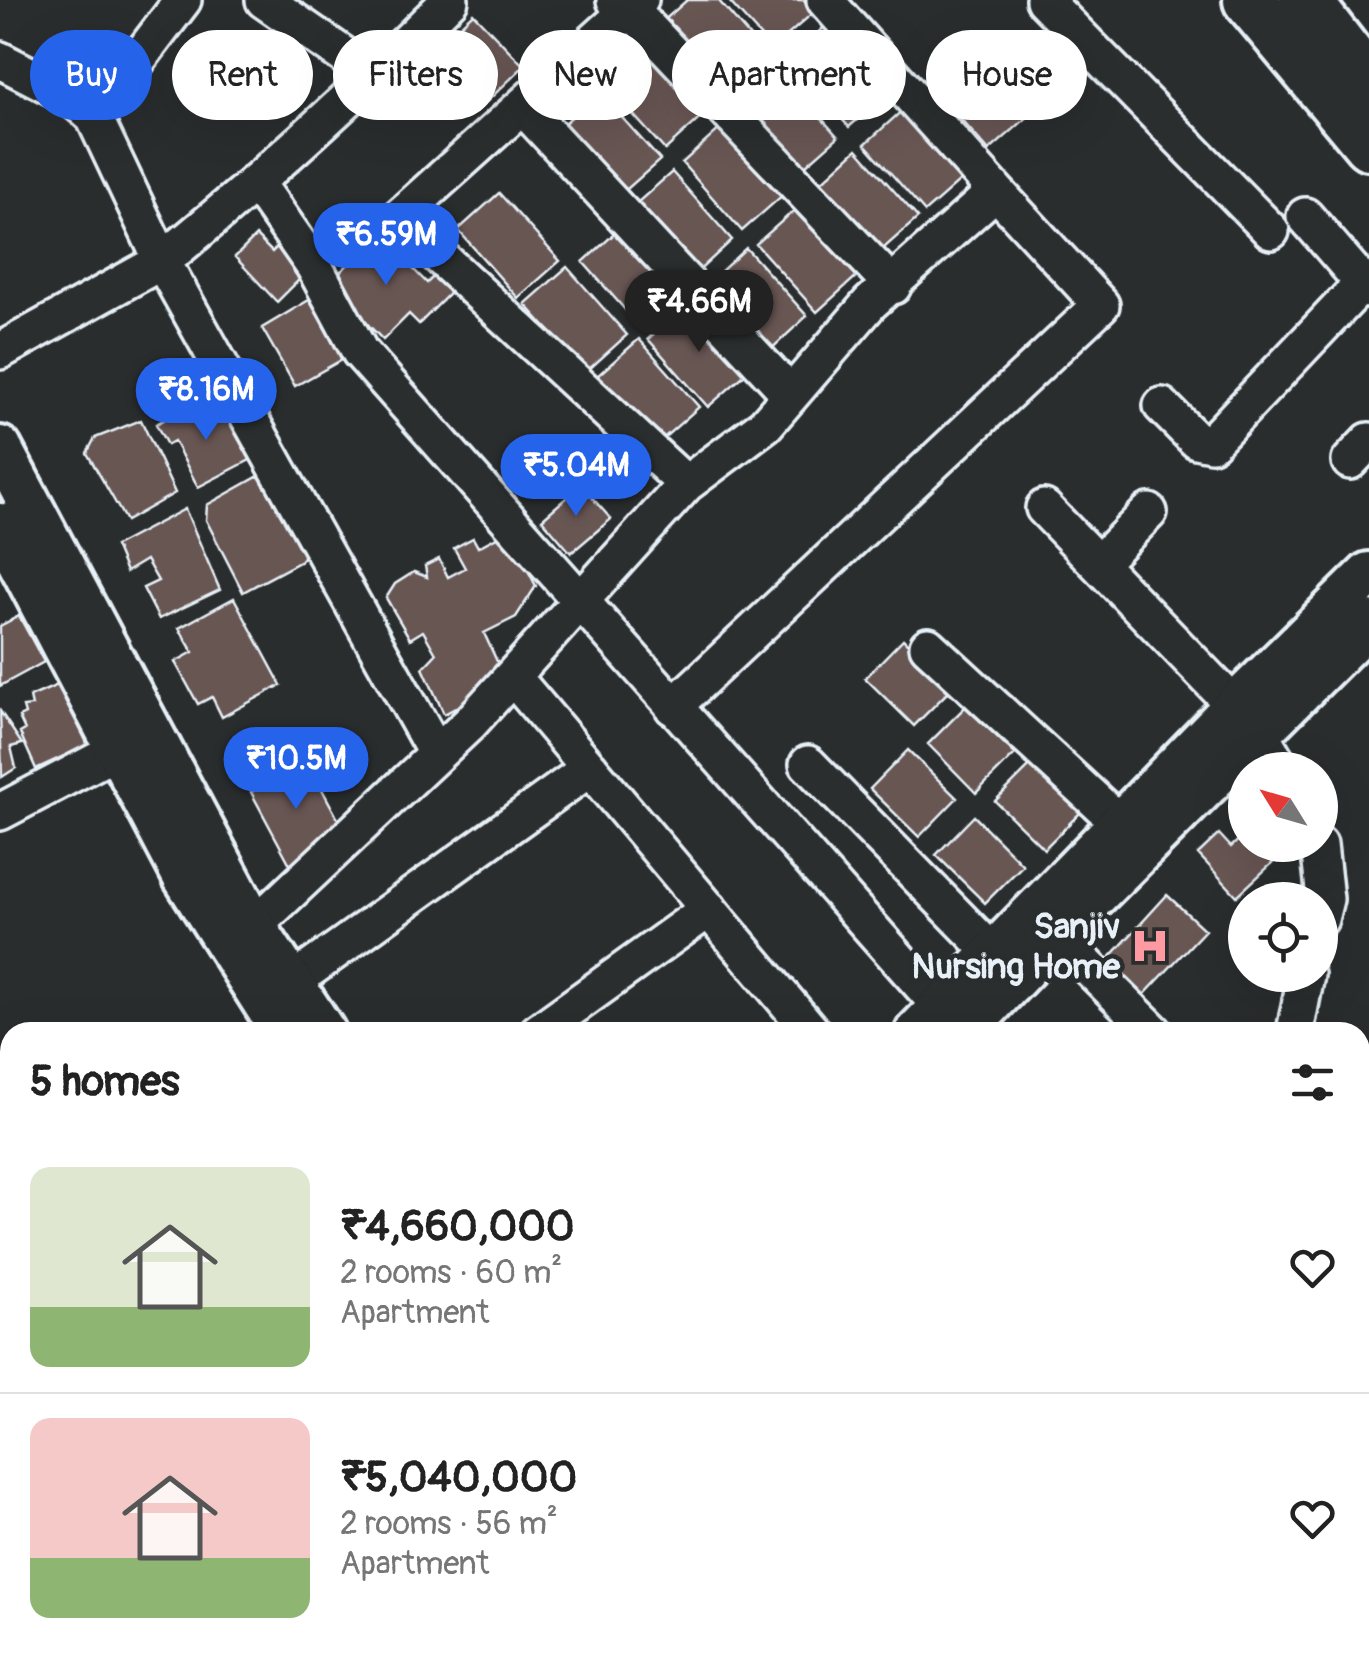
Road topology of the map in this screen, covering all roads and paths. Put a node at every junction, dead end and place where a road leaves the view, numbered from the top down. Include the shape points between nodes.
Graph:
1 (182, 0) edge
2 (264, 0) edge
3 (450, 0) edge
4 (825, 0) edge
5 (1044, 0) edge
6 (1250, 0) edge
7 (1305, 0) edge
8 (629, 3) edge
9 (420, 30) edge
10 (601, 30) edge
11 (152, 40) edge
12 (333, 48) edge
13 (0, 60) edge
14 (30, 75) edge
15 (1369, 83) edge
16 (518, 111) edge
17 (333, 114) edge
18 (95, 120) edge
19 (535, 120) edge
20 (1369, 144) edge
21 (257, 184) junction
22 (996, 190) junction
23 (1305, 216) dead end
24 (1271, 231) dead end
25 (162, 261) junction
26 (893, 286) junction
27 (1366, 286) edge
28 (0, 351) edge
29 (791, 395) junction
30 (1162, 406) dead end
31 (0, 448) edge
32 (686, 484) junction
33 (1044, 508) dead end
34 (1148, 512) dead end
35 (0, 526) edge
36 (1099, 563) junction
37 (1369, 574) edge
38 (580, 602) junction
39 (1369, 623) edge
40 (928, 646) dead end
41 (513, 676) junction
42 (673, 707) junction
43 (1247, 719) junction
44 (118, 750) junction
45 (1270, 752) edge
46 (436, 753) junction
47 (808, 764) dead end
48 (590, 768) junction
49 (0, 812) edge
50 (1120, 824) junction
51 (709, 909) junction
52 (254, 926) junction
53 (1056, 935) junction
54 (994, 953) junction
55 (292, 982) junction
56 (1303, 992) edge
57 (277, 1022) edge
58 (318, 1022) edge
59 (552, 1022) edge
60 (800, 1022) edge
61 (947, 1022) edge
62 (954, 1022) edge
63 (957, 1022) edge
64 (1144, 1022) edge
65 (1297, 1022) edge

1 - 11 street
2 - 12 street
3 - 9 street
4 - 22 street
5 - 24 street
6 - 20 main road
7 - 15 main road
8 - 10 street
8 - 26 street
13 - 14 street
16 - 32 street via 398,218
17 - 21 street
18 - 25 street
19 - 29 street
21 - 25 street
21 - 38 street via 314,266 360,352
22 - 26 street
22 - 42 street via 1101,305
23 - 27 street
25 - 28 street
25 - 46 street
26 - 29 street via 870,303
27 - 30 street via 1211,443 1196,440
29 - 32 street via 765,425
31 - 52 street
32 - 38 street
33 - 36 street
34 - 36 street
35 - 44 street
36 - 43 street
37 - 43 street
38 - 41 street
38 - 42 street
39 - 43 street
40 - 50 street
41 - 46 street
41 - 48 street
42 - 61 street
43 - 45 street
43 - 50 street
43 - 53 street
44 - 49 street
44 - 57 street via 184,876
46 - 52 street
47 - 54 street
48 - 51 street
48 - 55 street
50 - 54 street
51 - 59 street
51 - 60 street
52 - 55 street
53 - 63 street
53 - 64 street
54 - 62 street
55 - 58 street
56 - 65 street

